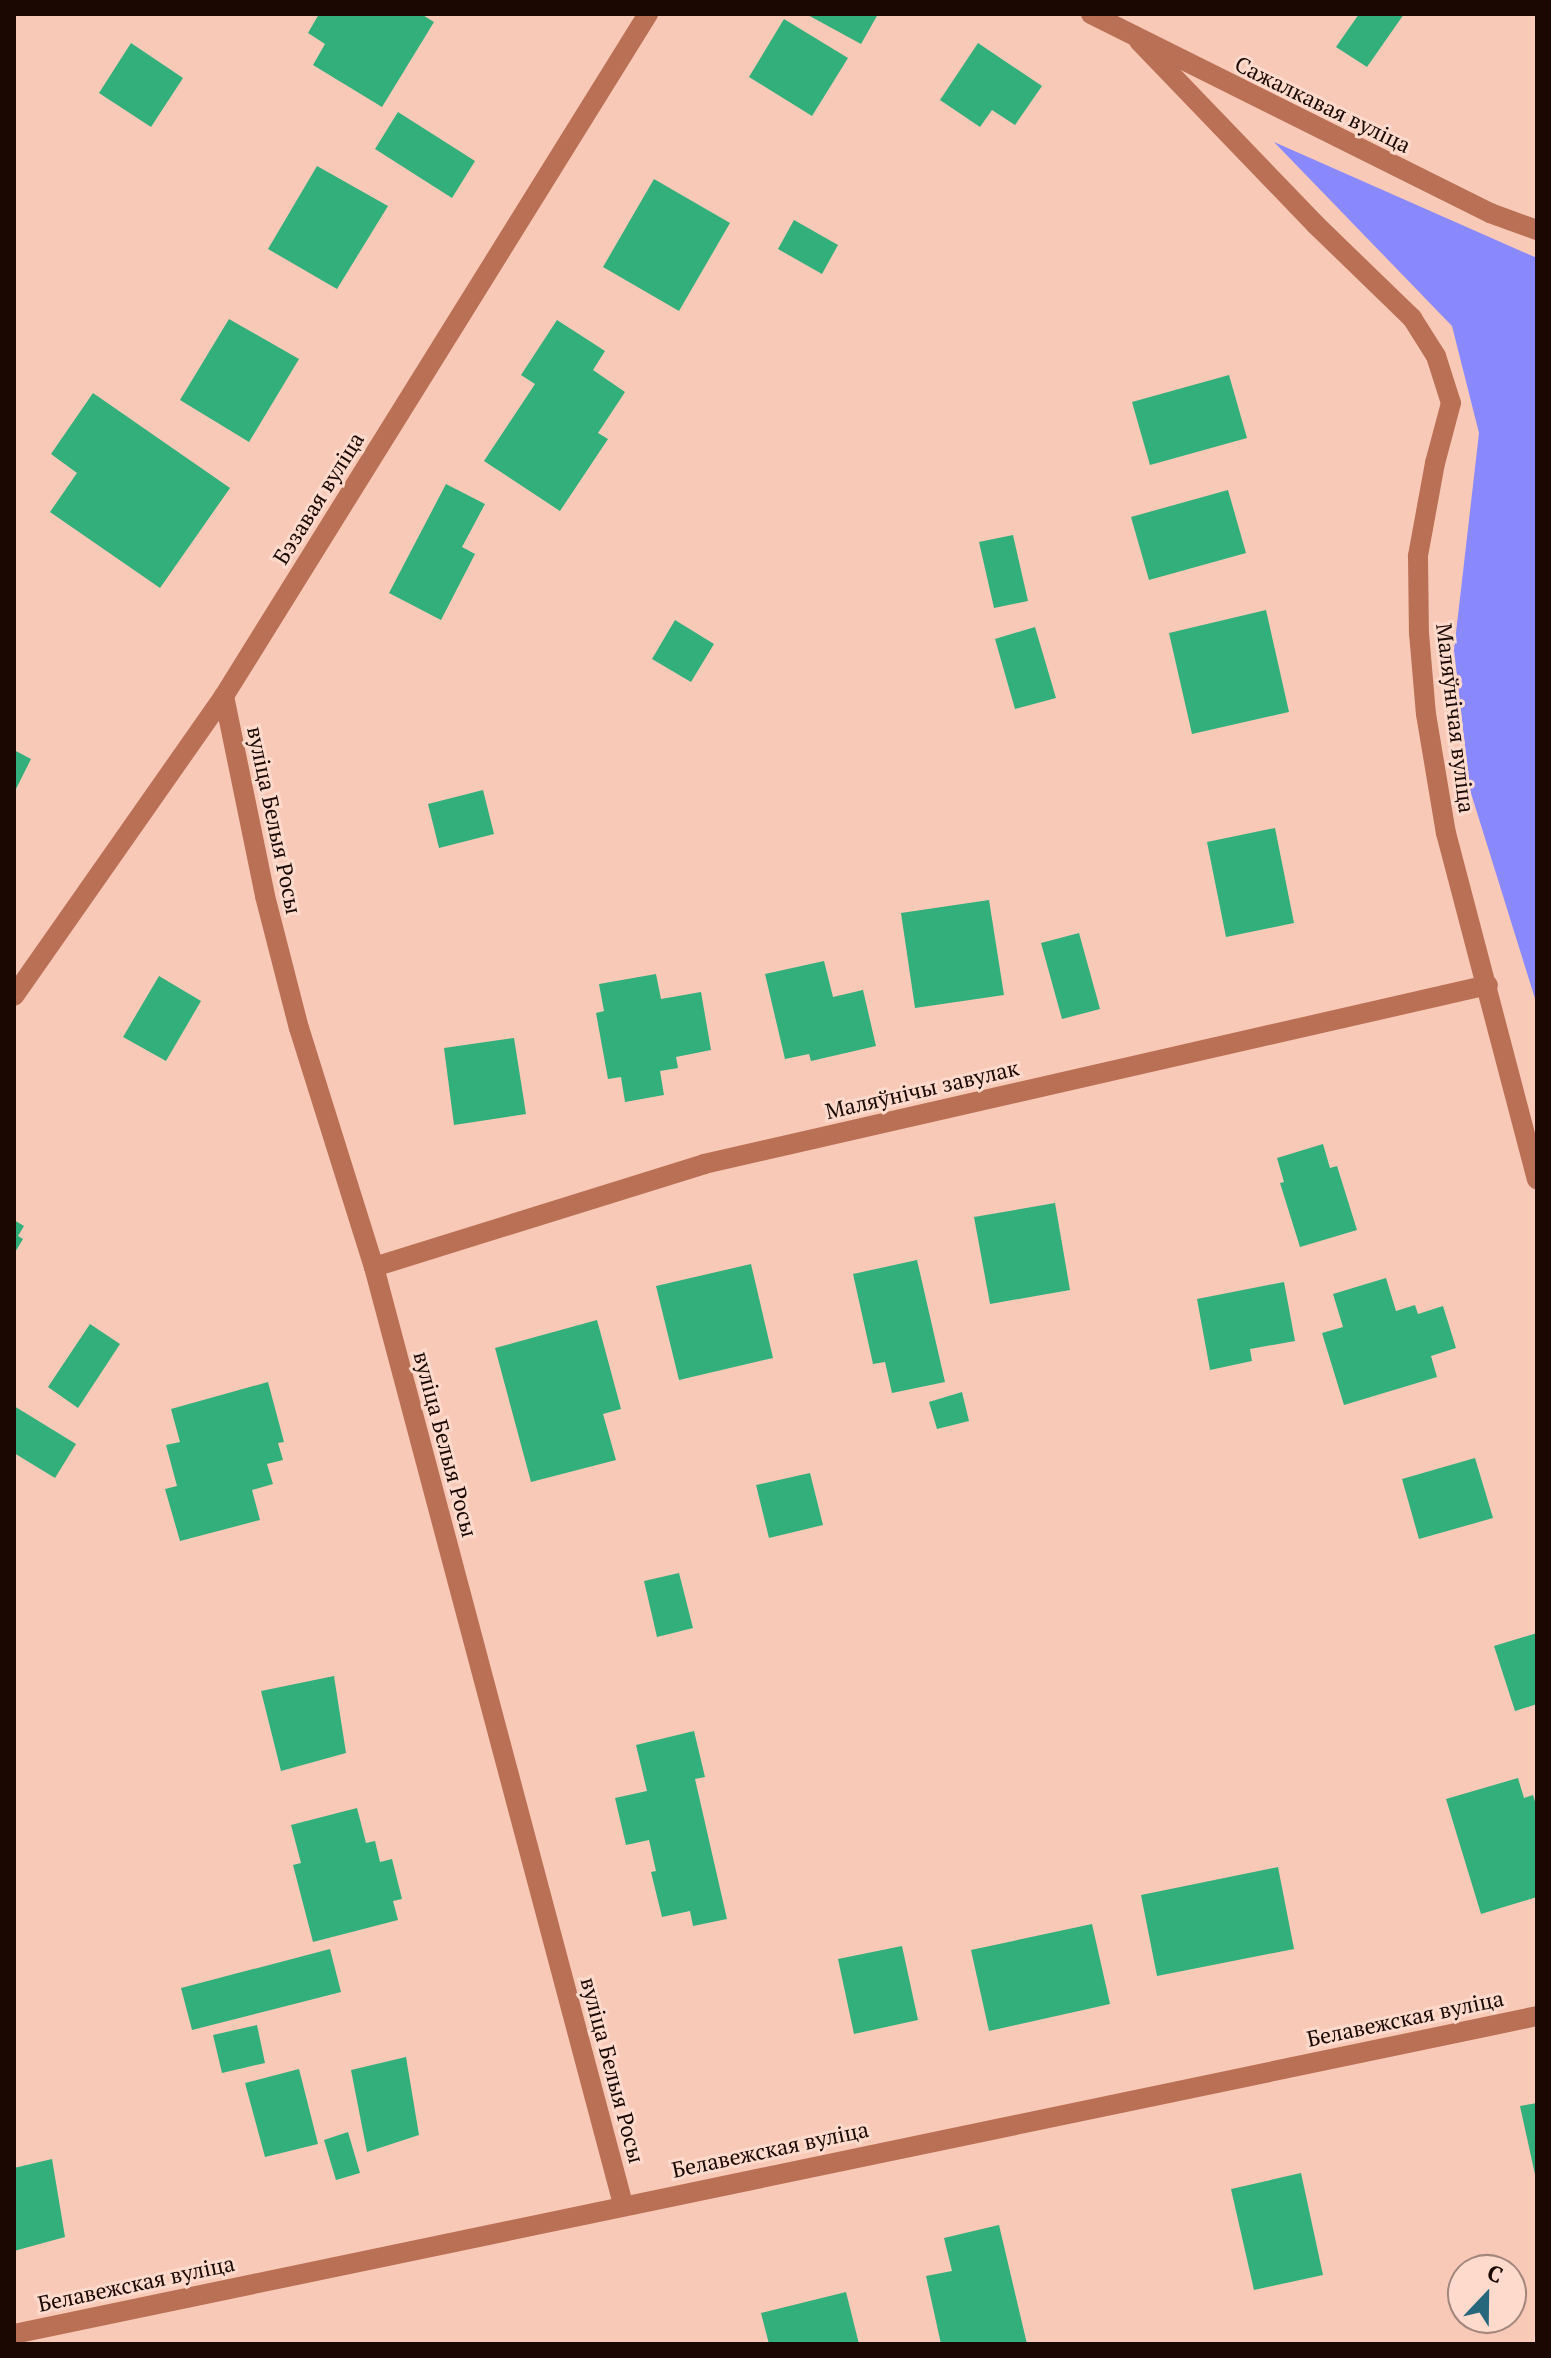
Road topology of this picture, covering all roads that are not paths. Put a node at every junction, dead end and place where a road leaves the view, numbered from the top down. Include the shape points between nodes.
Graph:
1 (648, 14) edge
2 (1091, 14) edge
3 (1139, 41) junction
4 (1537, 230) edge
5 (224, 696) junction
6 (1488, 985) junction
7 (14, 996) edge
8 (1537, 1179) edge
9 (374, 1267) junction
10 (1537, 2016) edge
11 (623, 2204) junction
12 (14, 2334) edge

1 - 5 street, Бэзавая вуліца
2 - 3 street, Сажалкавая вуліца
3 - 4 street, Сажалкавая вуліца via 1490,213
3 - 6 street, Маляўнічая вуліца via 1412,318 1436,356 1451,403 1418,556 1419,633 1446,833
5 - 7 street, Бэзавая вуліца
5 - 9 street, вуліца Белыя Росы via 265,896 299,1028
6 - 8 street, Маляўнічая вуліца
6 - 9 street, Маляўнічы завулак via 704,1164
9 - 11 street, вуліца Белыя Росы
10 - 11 street, Белавежская вуліца
11 - 12 street, Белавежская вуліца

